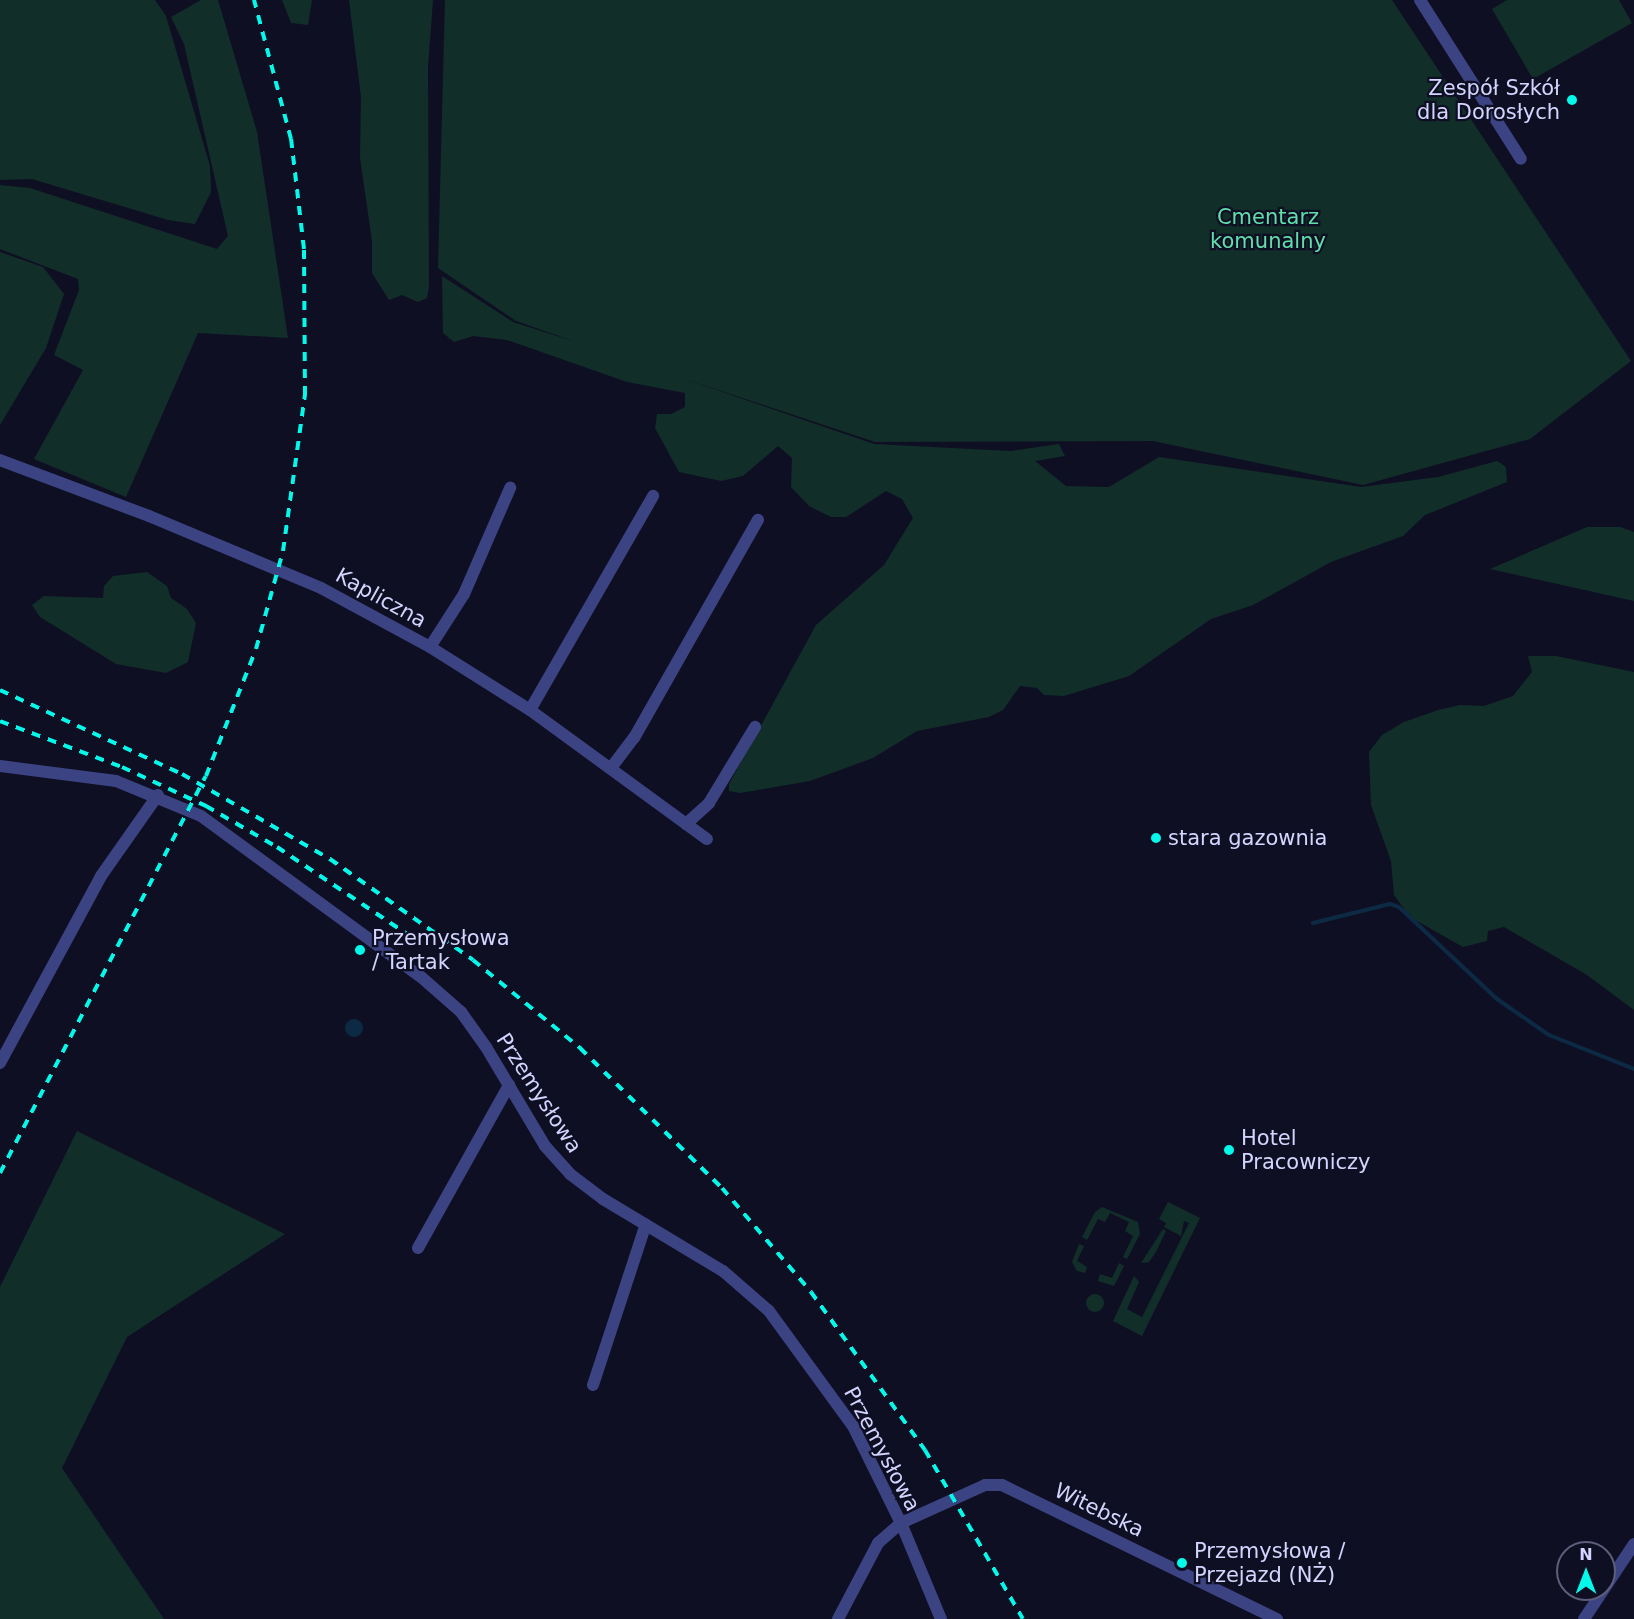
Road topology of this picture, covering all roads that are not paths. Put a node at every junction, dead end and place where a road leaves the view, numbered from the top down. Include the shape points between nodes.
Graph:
1 (1420, 0) edge
2 (1521, 159) dead end
3 (0, 460) edge
4 (510, 488) dead end
5 (652, 496) dead end
6 (758, 520) dead end
7 (430, 647) junction
8 (530, 710) junction
9 (755, 727) dead end
10 (0, 766) edge
11 (611, 768) junction
12 (158, 795) junction
13 (686, 824) junction
14 (707, 839) dead end
15 (0, 1063) edge
16 (509, 1085) junction
17 (646, 1224) junction
18 (418, 1248) dead end
19 (593, 1385) dead end
20 (901, 1523) junction
21 (1634, 1544) edge
22 (838, 1619) edge
23 (941, 1619) edge
24 (1276, 1619) edge
25 (1584, 1619) edge

1 - 2 street
3 - 7 street, Kapliczna via 149,516 321,588
4 - 7 street via 464,594
5 - 8 street
6 - 11 street via 634,738
7 - 8 street, Kapliczna
8 - 11 street, Kapliczna
9 - 13 street via 709,803
10 - 12 street, Przemysłowa via 116,781
11 - 13 street, Kapliczna
12 - 15 street via 101,876
12 - 16 street, Przemysłowa via 201,816 275,867 420,976 461,1012
13 - 14 street, Kapliczna
16 - 17 street, Przemysłowa via 556,1160 594,1193
16 - 18 street
17 - 19 street
17 - 20 street, Przemysłowa via 723,1271 770,1311 853,1426
20 - 22 street, Witebska via 878,1543
20 - 23 street, Przemysłowa
20 - 24 street, Witebska via 985,1485 1002,1485
21 - 25 street

